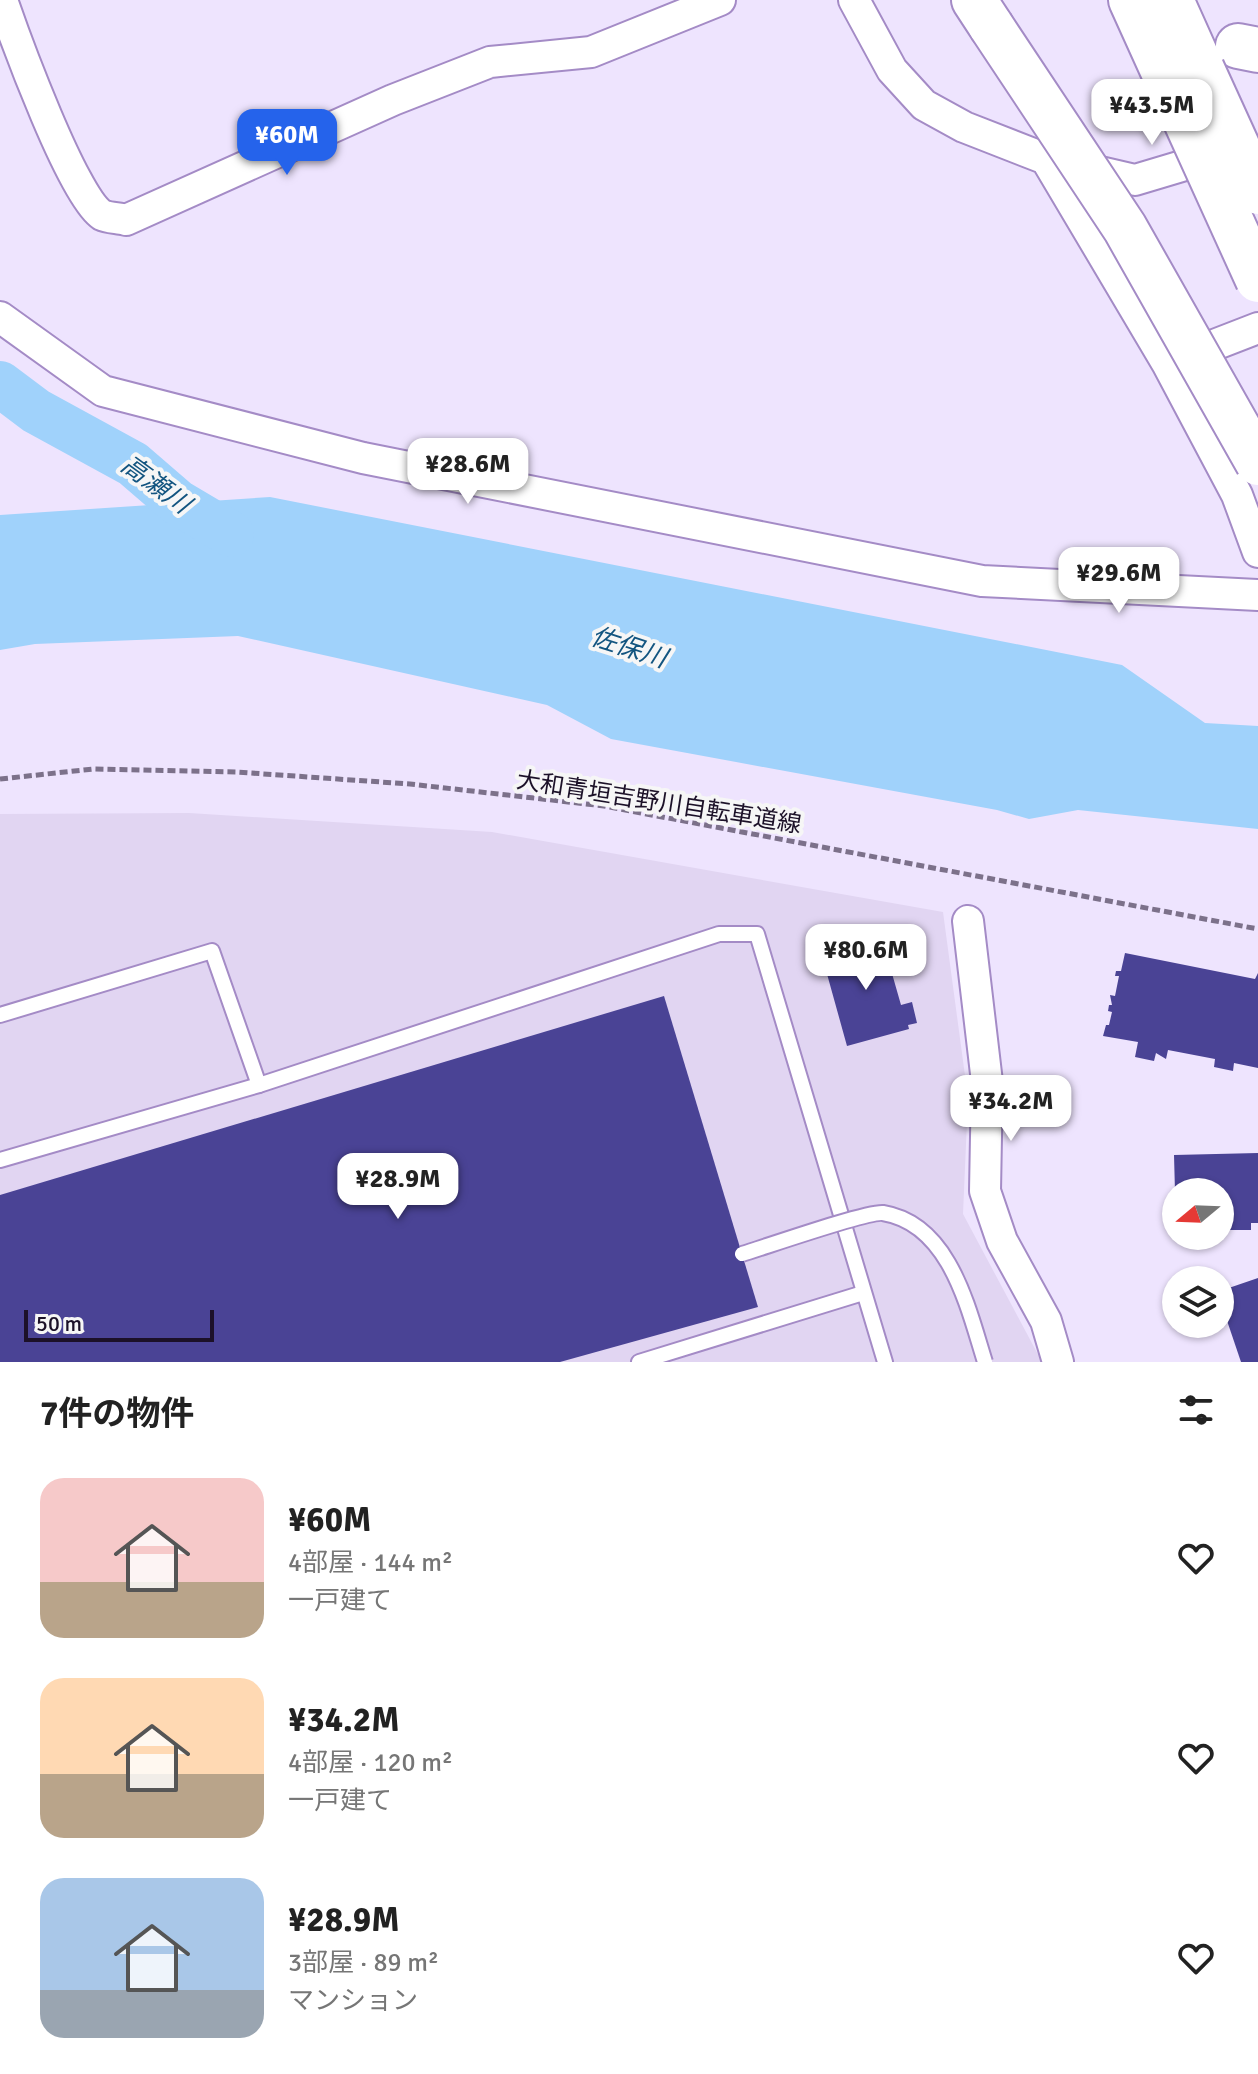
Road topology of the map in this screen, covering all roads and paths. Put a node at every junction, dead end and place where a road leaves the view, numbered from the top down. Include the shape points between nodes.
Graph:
1 (2, 0) edge
2 (720, 0) edge
3 (854, 0) edge
4 (1131, 0) edge
5 (1171, 0) edge
6 (983, 13) edge
7 (1217, 62) edge
8 (1258, 144) edge
9 (1046, 159) junction
10 (1258, 192) edge
11 (1258, 280) edge
12 (0, 317) edge
13 (1258, 328) edge
14 (1167, 363) junction
15 (1258, 463) edge
16 (1258, 552) edge
17 (1258, 595) edge
18 (0, 779) edge
19 (968, 921) dead end
20 (1258, 929) edge
21 (0, 1015) edge
22 (259, 1085) junction
23 (0, 1160) edge
24 (742, 1254) dead end
25 (863, 1293) junction
26 (639, 1362) edge
27 (885, 1362) edge
28 (985, 1362) edge
29 (1058, 1362) edge

1 - 2 street via 83,196 103,216 126,220 490,62 591,52
3 - 9 street via 892,70 924,105
4 - 7 highway
5 - 7 highway
6 - 15 highway, bridge via 1125,228
7 - 10 highway, bridge
7 - 11 highway, bridge
8 - 9 street via 1135,180
9 - 14 street
12 - 17 street via 103,391 363,458 982,581
13 - 14 street
14 - 16 street via 1237,495
18 - 20 path, 大和青垣吉野川自転車道線 via 93,769 236,772 410,784 604,806
19 - 29 street via 987,1082 985,1191 1002,1241 1046,1321
21 - 22 lane via 212,951
22 - 23 lane
22 - 25 lane via 719,934 757,934
24 - 28 lane, bridge via 881,1213 915,1225 938,1245
25 - 26 lane
25 - 27 lane

